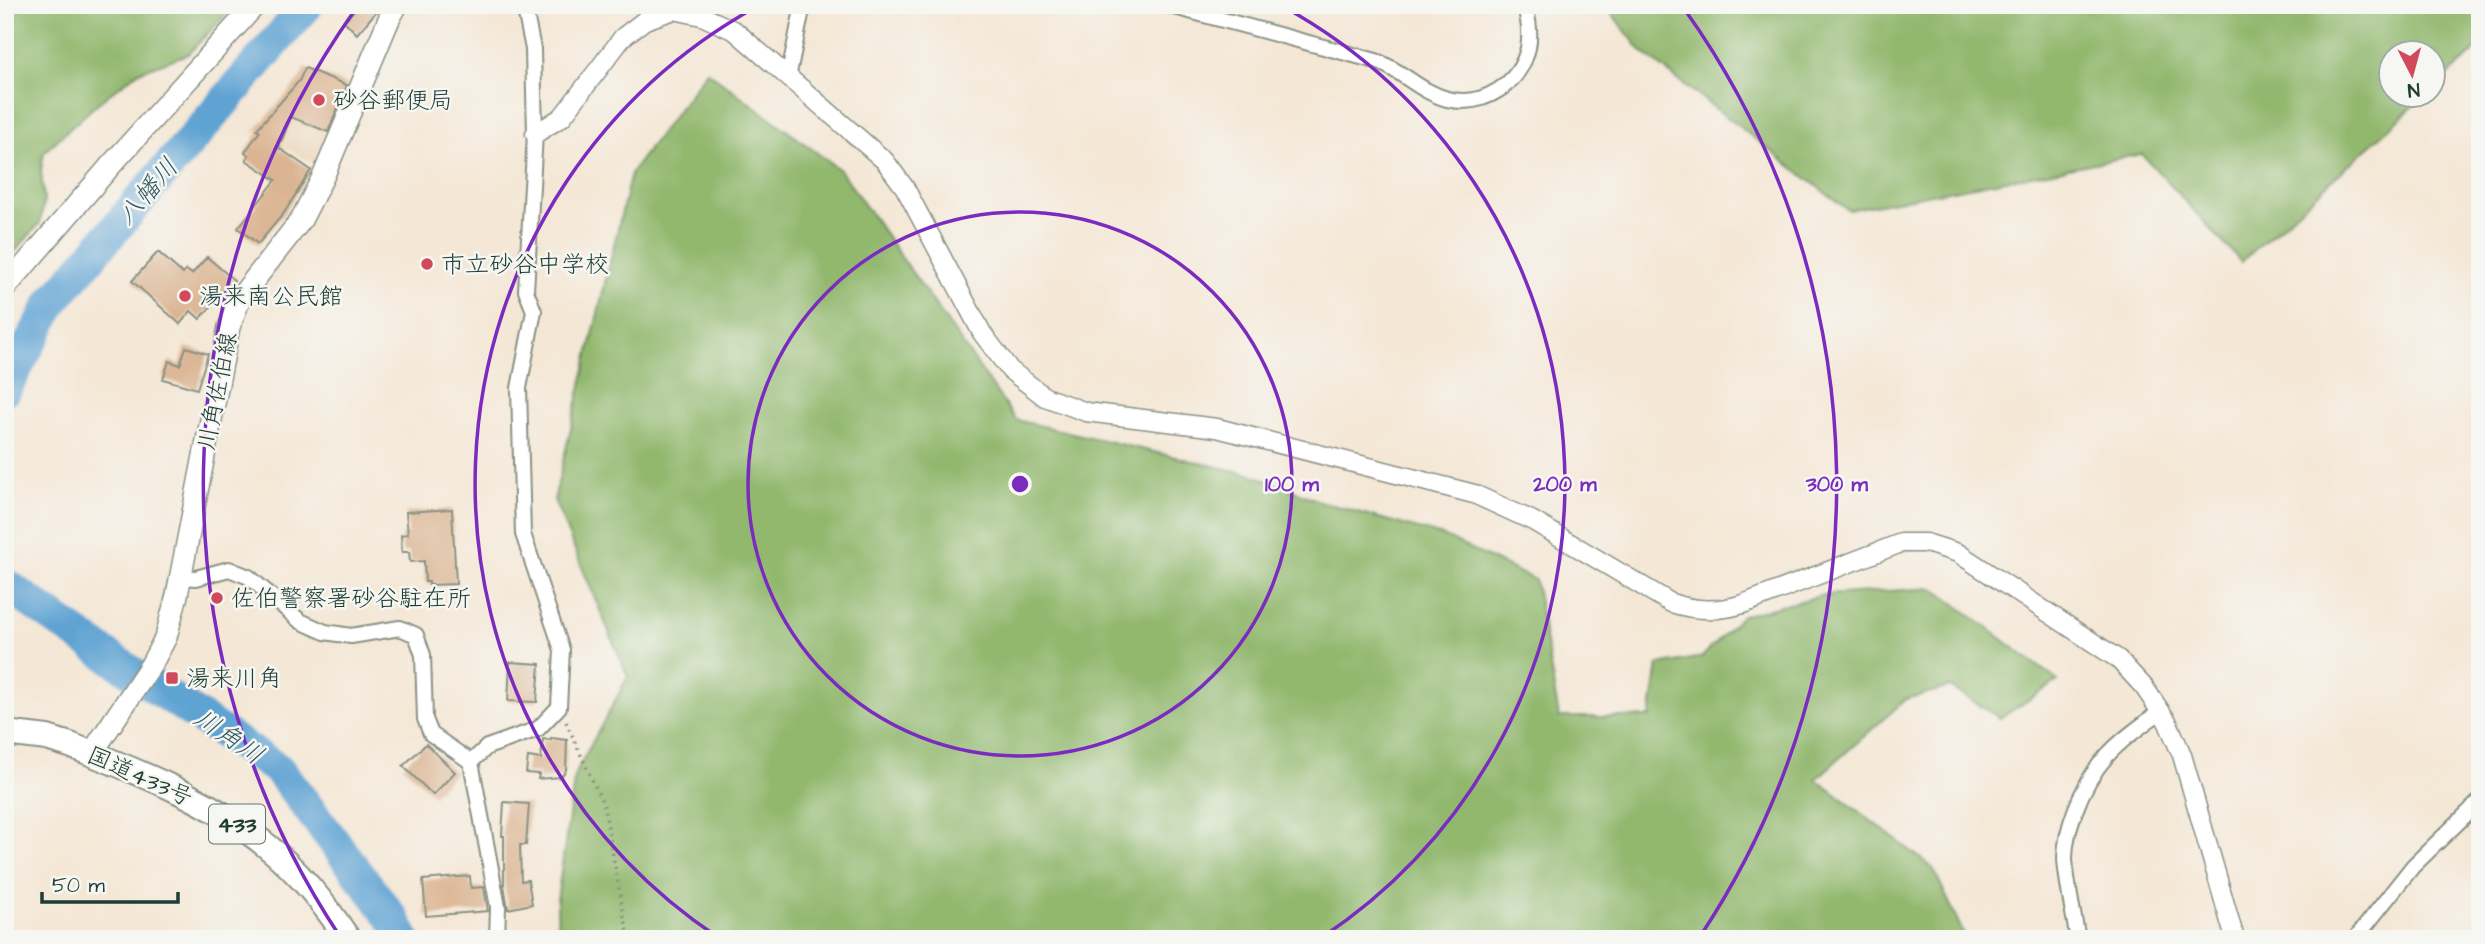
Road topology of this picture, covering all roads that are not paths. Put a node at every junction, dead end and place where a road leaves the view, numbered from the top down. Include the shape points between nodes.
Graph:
1 (255, 5) edge
2 (397, 5) edge
3 (524, 5) edge
4 (803, 5) edge
5 (1167, 5) edge
6 (1525, 5) edge
7 (788, 78) junction
8 (535, 134) junction
9 (5, 288) edge
10 (181, 576) junction
11 (2161, 711) junction
12 (5, 733) edge
13 (92, 753) junction
14 (471, 762) junction
15 (2480, 801) edge
16 (348, 939) edge
17 (498, 939) edge
18 (2078, 939) edge
19 (2235, 939) edge
20 (2355, 939) edge

1 - 9 main road
2 - 10 main road, 川角佐伯線 via 301,220 240,298 229,327
3 - 8 street via 533,49
4 - 7 street
5 - 6 street via 1376,61 1435,95 1461,101 1500,90 1519,71 1529,46
7 - 8 street via 735,32 702,16 674,10 645,20 624,37 562,117
7 - 11 street via 885,161 915,206 982,333 1010,370 1045,397 1086,412 1217,428 1474,494 1533,521 1671,603 1689,609 1725,610 1901,543 1926,543 1958,553 2118,659
8 - 14 street via 526,291 534,311 519,388 523,534 562,650 559,707 538,729 487,747
10 - 13 main road, 川角佐伯線 via 166,637
10 - 14 street via 196,578 229,569 249,577 300,621 325,632 351,636 400,628 416,635 423,655 425,719 431,734
11 - 18 street via 2123,738 2092,773 2067,832 2065,856
11 - 19 street via 2182,755
12 - 13 highway, 国道433号 / 433 via 47,738
13 - 16 highway, 国道433号 / 433 via 240,826 311,888
14 - 17 street via 498,907
15 - 20 street via 2413,866

